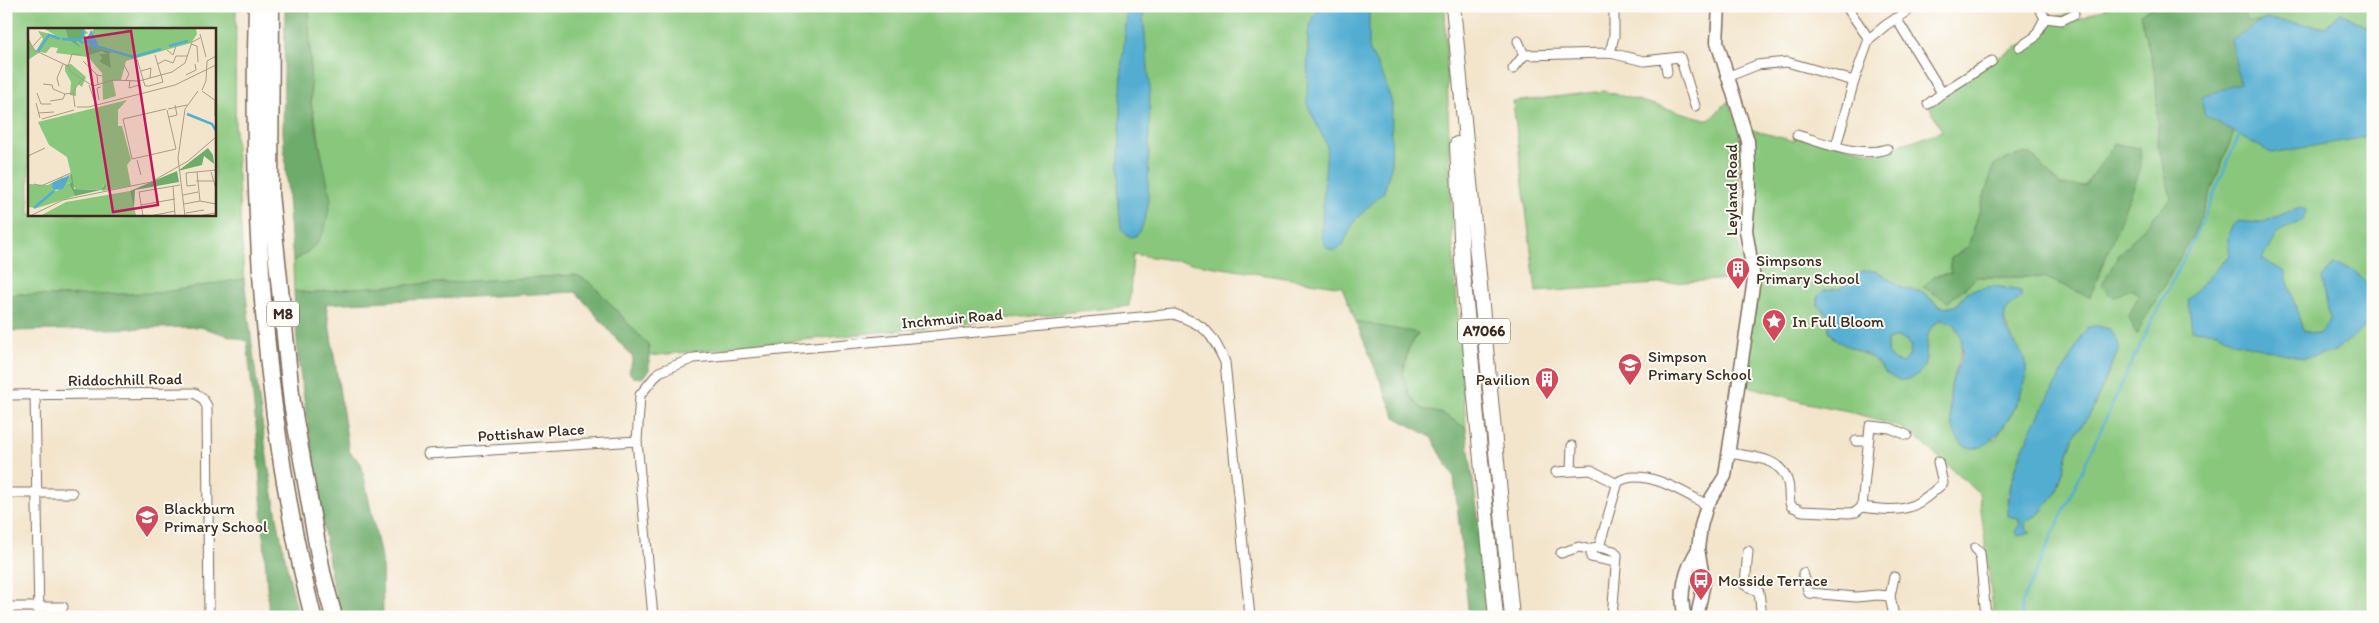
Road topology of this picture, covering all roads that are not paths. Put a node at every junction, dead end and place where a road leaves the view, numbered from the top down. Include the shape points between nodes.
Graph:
1 (256, 6) edge
2 (271, 6) edge
3 (1453, 6) edge
4 (1614, 6) edge
5 (1719, 6) edge
6 (1846, 6) edge
7 (1915, 6) edge
8 (2038, 6) edge
9 (2074, 14) dead end
10 (1896, 18) junction
11 (2045, 18) junction
12 (1869, 39) junction
13 (1518, 41) dead end
14 (1456, 46) junction
15 (2020, 47) dead end
16 (1610, 53) junction
17 (1524, 55) junction
18 (1665, 59) junction
19 (1992, 61) dead end
20 (1513, 69) dead end
21 (1667, 72) dead end
22 (1727, 77) junction
23 (1854, 81) junction
24 (1942, 93) junction
25 (1928, 104) dead end
26 (1695, 106) dead end
27 (1797, 136) dead end
28 (1836, 146) junction
29 (1887, 149) dead end
30 (6, 395) edge
31 (35, 395) junction
32 (1906, 435) dead end
33 (1856, 440) dead end
34 (637, 441) junction
35 (1868, 442) junction
36 (1572, 446) dead end
37 (1728, 453) junction
38 (428, 454) dead end
39 (1938, 462) dead end
40 (1571, 470) junction
41 (1556, 472) dead end
42 (1617, 484) junction
43 (6, 493) edge
44 (38, 493) junction
45 (72, 493) dead end
46 (1707, 505) junction
47 (1862, 506) junction
48 (1975, 548) dead end
49 (1595, 549) junction
50 (1698, 549) junction
51 (1748, 551) dead end
52 (1561, 553) dead end
53 (1616, 562) junction
54 (1803, 574) dead end
55 (1894, 577) dead end
56 (1890, 596) junction
57 (6, 607) edge
58 (38, 607) junction
59 (63, 607) dead end
60 (39, 617) edge
61 (209, 617) edge
62 (313, 617) edge
63 (334, 617) edge
64 (653, 617) edge
65 (1250, 617) edge
66 (1496, 617) edge
67 (1512, 617) edge
68 (1612, 617) edge
69 (1685, 617) edge
70 (1697, 617) edge
71 (1762, 617) edge
72 (1894, 617) edge
73 (1986, 617) edge

1 - 62 highway, M8 via 254,130 264,314 282,463
2 - 63 highway, M8 via 270,194 292,403 322,572
3 - 14 main road, A7066
4 - 16 street via 1614,36
5 - 22 street, Leyland Road via 1717,42
6 - 12 street
7 - 10 street
8 - 11 street
9 - 11 street via 2062,20
10 - 12 street
10 - 24 street
11 - 15 street via 2035,37
12 - 23 street
13 - 17 street
14 - 66 main road, A7066 via 1462,261
14 - 67 main road, A7066
16 - 17 street
16 - 18 street via 1634,60
17 - 20 street
18 - 21 street
18 - 26 street via 1680,57
19 - 24 street
22 - 23 street via 1757,65 1787,62
22 - 37 street, Leyland Road via 1748,141 1750,189 1746,230 1754,279
23 - 28 street
24 - 25 street
27 - 28 street
28 - 29 street via 1863,153
30 - 31 street, Riddochhill Road
31 - 44 street
31 - 61 street, Riddochhill Road via 195,393 202,398 207,406
32 - 35 street via 1890,428 1870,426
33 - 35 street
34 - 38 street, Pottishaw Place
34 - 64 street, Inchmuir Road
34 - 65 street, Inchmuir Road via 640,395 659,372 694,358 1174,314 1196,322 1210,333 1225,362
35 - 47 street
36 - 40 street
37 - 46 street, Leyland Road via 1724,478
37 - 47 street via 1760,458 1781,468 1789,484 1791,506 1797,511 1853,513
39 - 47 street via 1943,483 1910,508 1896,511
40 - 41 street
40 - 42 street via 1591,470
42 - 46 street via 1628,477 1644,478 1668,484
42 - 49 street
43 - 44 street
44 - 45 street
44 - 58 street
46 - 50 street, Leyland Road
48 - 73 street via 1980,553
49 - 52 street via 1576,543
49 - 53 street via 1616,552
49 - 53 street via 1592,558
50 - 69 street, Leyland Road via 1688,568 1684,586
50 - 70 street, Leyland Road via 1704,575
51 - 71 street via 1744,585 1759,592
53 - 68 street
54 - 56 street via 1810,594 1856,598
55 - 56 street
56 - 72 street
57 - 58 street
58 - 59 street
58 - 60 street

